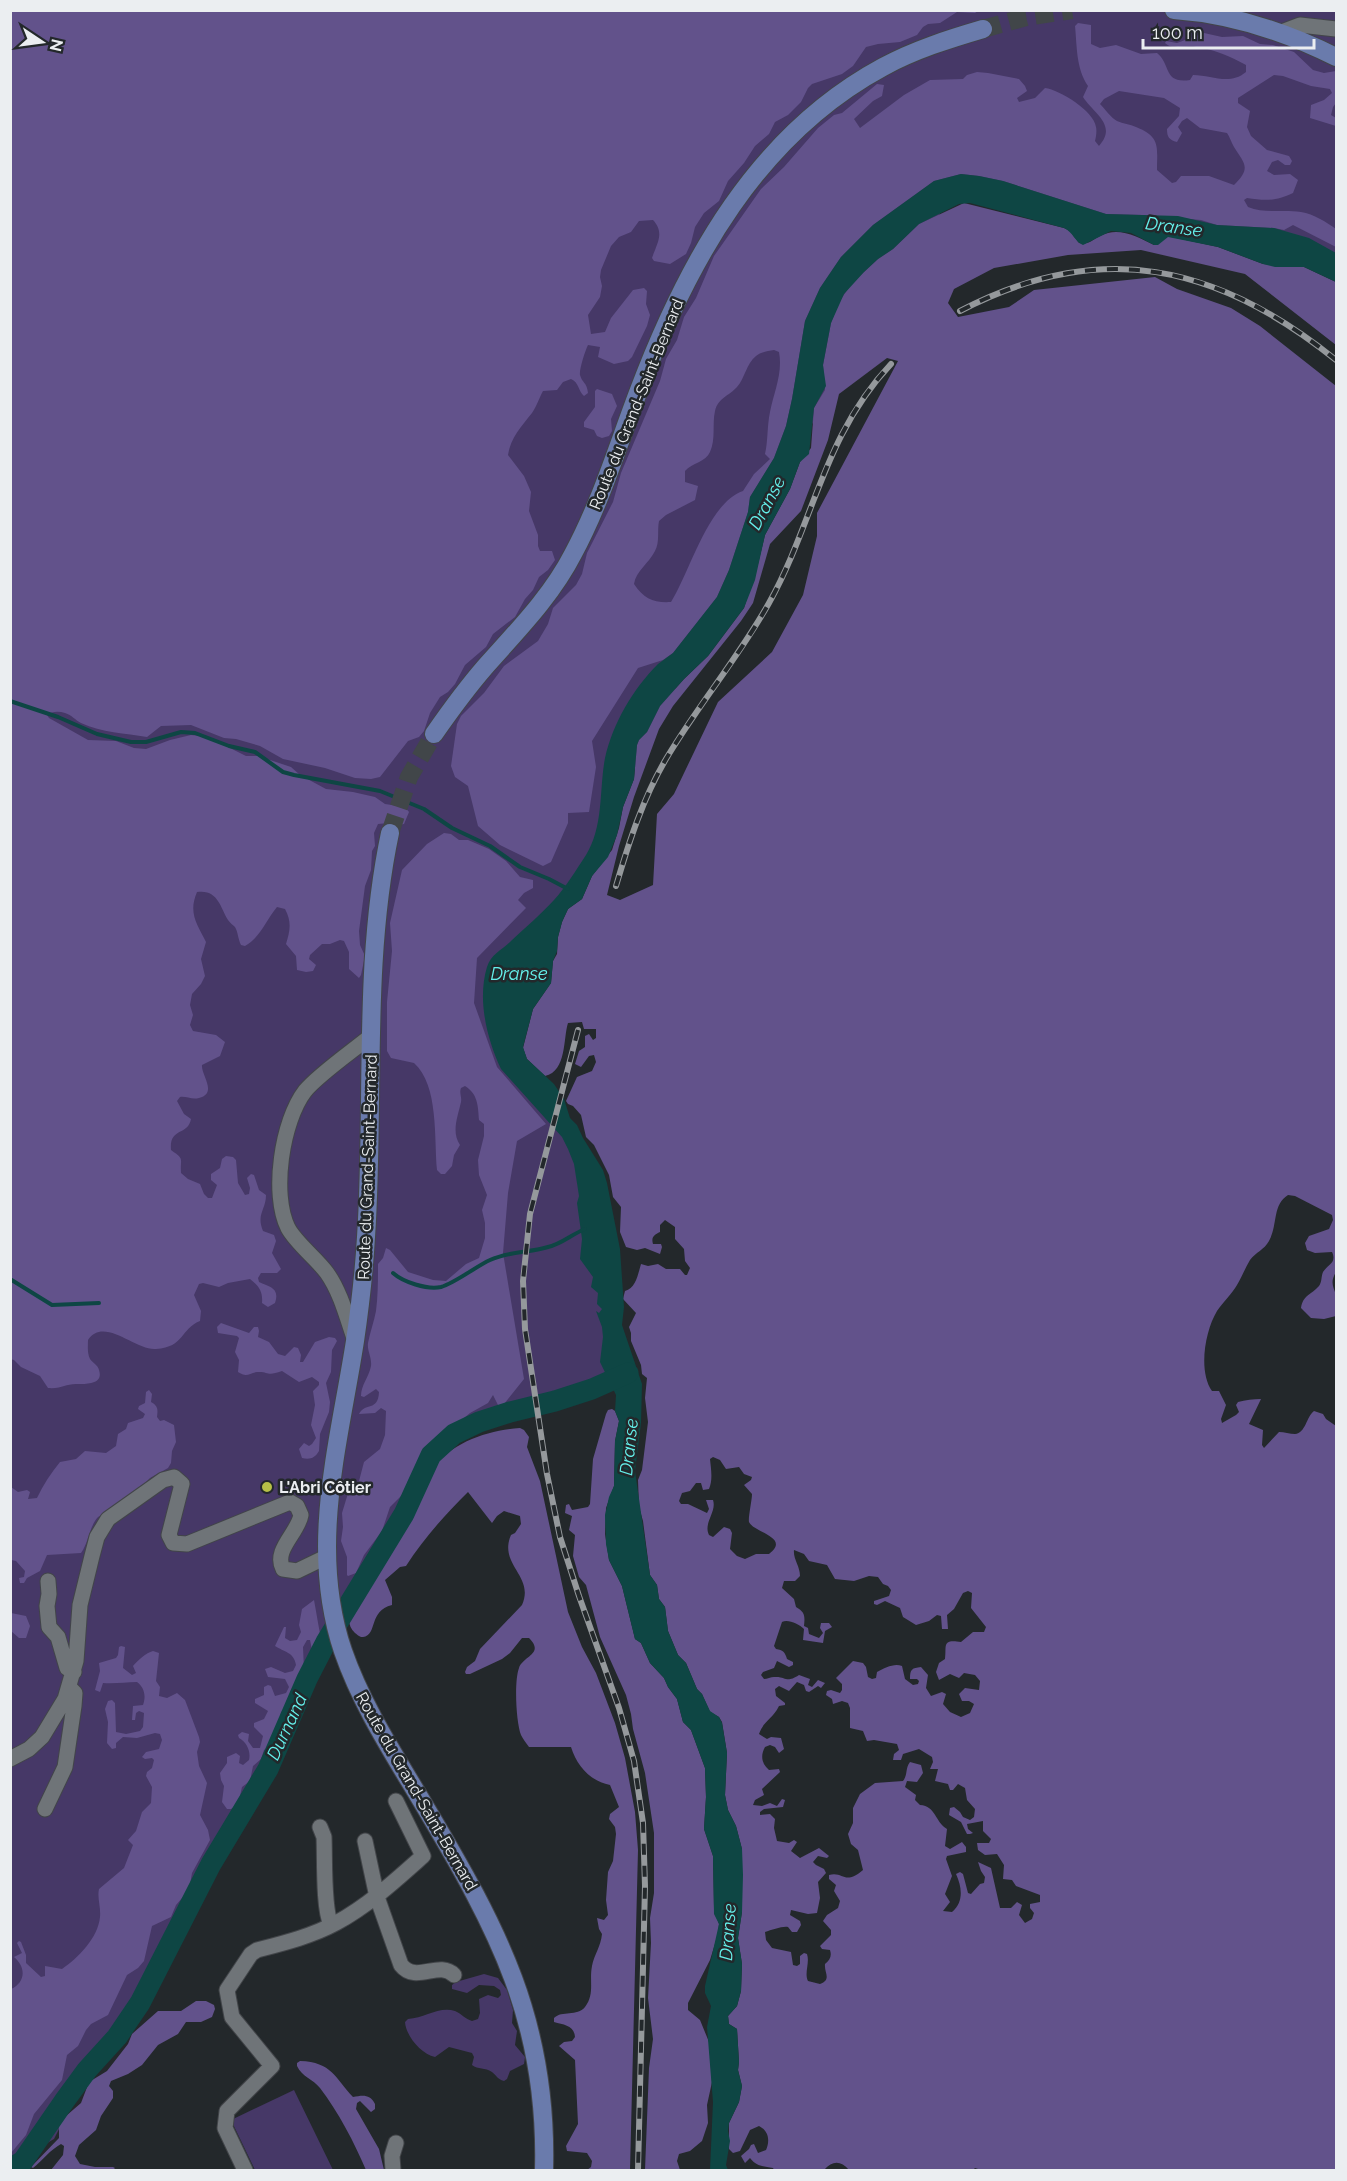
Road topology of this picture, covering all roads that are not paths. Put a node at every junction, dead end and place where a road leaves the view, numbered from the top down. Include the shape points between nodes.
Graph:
1 (1174, 10) edge
2 (983, 29) tunnel mouth
3 (1336, 29) edge
4 (1279, 33) junction
5 (1336, 57) edge
6 (434, 734) tunnel mouth
7 (390, 833) tunnel mouth
8 (372, 1035) junction
9 (355, 1342) junction
10 (327, 1557) junction
11 (48, 1581) dead end
12 (72, 1679) junction
13 (10, 1759) edge
14 (396, 1801) dead end
15 (45, 1809) dead end
16 (320, 1827) dead end
17 (365, 1841) dead end
18 (377, 1897) junction
19 (333, 1925) junction
20 (454, 1975) dead end
21 (396, 2143) dead end
22 (245, 2170) edge
23 (393, 2170) edge
24 (544, 2170) edge

1 - 4 main road via 1236,20
2 - 6 main road, Route du Grand-Saint-Bernard via 913,52 839,95 801,126 729,207 677,299 590,519 562,574
3 - 4 street via 1300,25
4 - 5 main road
7 - 8 main road, Route du Grand-Saint-Bernard via 376,916
8 - 9 main road, Route du Grand-Saint-Bernard via 364,1260
8 - 9 street via 306,1090 296,1106 286,1138 279,1189 281,1210 289,1230 337,1289
9 - 10 main road, Route du Grand-Saint-Bernard via 332,1472
10 - 12 street via 297,1571 283,1569 280,1556 301,1515 290,1502 187,1544 173,1543 169,1535 183,1486 170,1477 108,1519 97,1537 80,1605
10 - 24 main road, Route du Grand-Saint-Bernard via 335,1623 371,1715 478,1897 507,1957 528,2019 539,2072
11 - 12 street via 49,1627 58,1637
12 - 13 street via 60,1710 42,1737
12 - 15 street via 74,1706 65,1767
14 - 18 street via 423,1856
16 - 19 street via 324,1837 327,1905
17 - 18 street
18 - 19 street
18 - 20 street via 406,1971 418,1974 447,1970
19 - 22 street via 251,1953 227,1990 232,2017 272,2066 227,2111 225,2128
21 - 23 street

